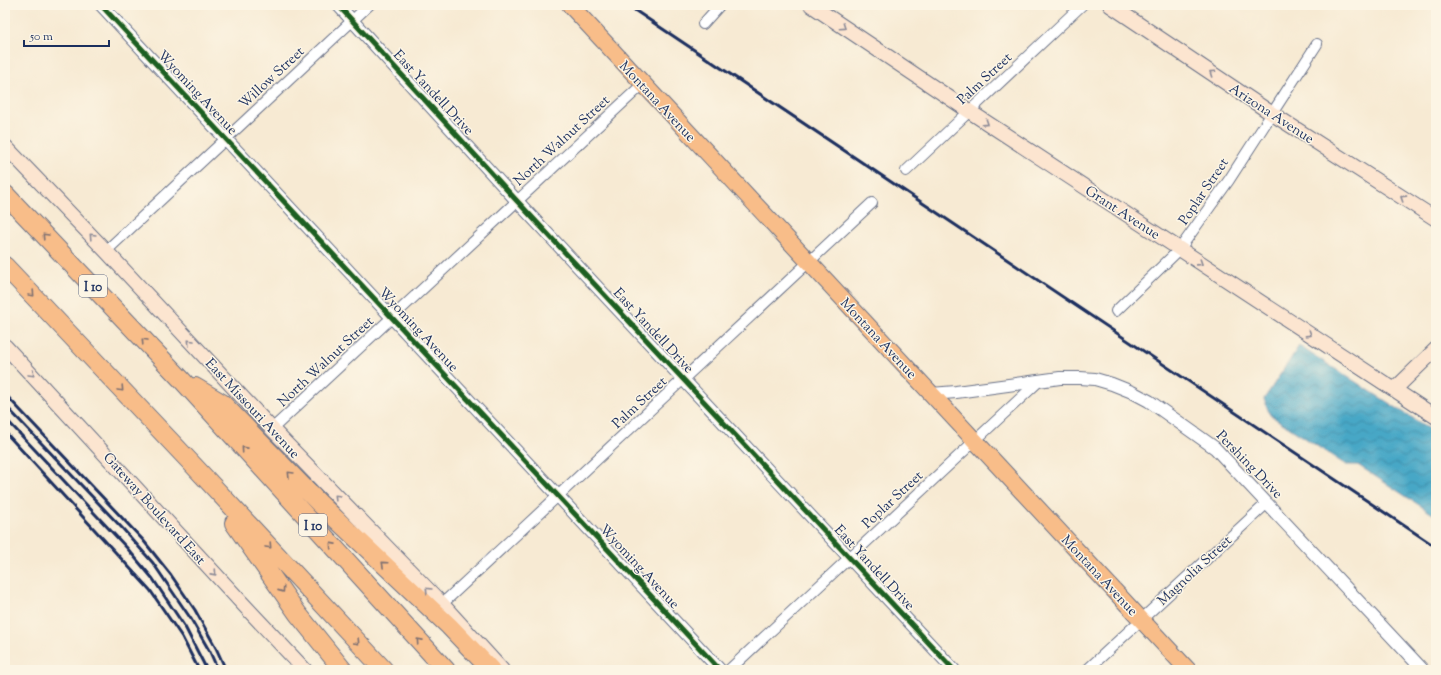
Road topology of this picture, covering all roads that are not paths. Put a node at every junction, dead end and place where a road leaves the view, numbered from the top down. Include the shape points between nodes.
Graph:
1 (101, 5) edge
2 (338, 5) edge
3 (369, 5) edge
4 (570, 5) edge
5 (720, 5) edge
6 (811, 5) edge
7 (1082, 5) edge
8 (1110, 5) edge
9 (352, 21) junction
10 (703, 24) dead end
11 (1317, 44) dead end
12 (642, 84) junction
13 (969, 111) junction
14 (1272, 113) junction
15 (225, 139) junction
16 (5, 146) edge
17 (906, 171) dead end
18 (5, 194) edge
19 (517, 200) junction
20 (872, 203) dead end
21 (1436, 219) edge
22 (1180, 250) junction
23 (106, 251) junction
24 (808, 262) junction
25 (5, 266) edge
26 (1116, 311) dead end
27 (392, 318) junction
28 (5, 346) edge
29 (1436, 349) edge
30 (181, 379) junction
31 (683, 380) junction
32 (1039, 381) junction
33 (1395, 389) junction
34 (931, 394) junction
35 (1436, 417) edge
36 (272, 429) junction
37 (974, 441) junction
38 (195, 467) junction
39 (558, 496) junction
40 (1267, 503) junction
41 (850, 558) junction
42 (442, 604) junction
43 (1141, 619) junction
44 (305, 670) edge
45 (343, 670) edge
46 (384, 670) edge
47 (446, 670) edge
48 (491, 670) edge
49 (502, 670) edge
50 (720, 670) edge
51 (729, 670) edge
52 (954, 670) edge
53 (1087, 670) edge
54 (1188, 670) edge
55 (1423, 670) edge

1 - 15 street, Wyoming Avenue
2 - 9 street, East Yandell Drive
3 - 9 street, Willow Street
4 - 12 main road, Montana Avenue
5 - 10 street
6 -> 13 main road, Grant Avenue
7 - 13 street, Palm Street
14 -> 8 main road, Arizona Avenue
9 - 15 street, Willow Street
9 - 19 street, East Yandell Drive
11 - 14 street, Poplar Street
12 - 19 street, North Walnut Street
12 - 24 main road, Montana Avenue
13 - 17 street, Palm Street
13 -> 22 main road, Grant Avenue
21 -> 14 main road, Arizona Avenue
14 - 22 street, Poplar Street
15 - 23 street, Willow Street
15 - 27 street, Wyoming Avenue
23 -> 16 main road, East Missouri Avenue
30 -> 18 highway, I 10
19 - 27 street, North Walnut Street
19 - 31 street, East Yandell Drive
20 - 24 street, Palm Street
22 - 26 street, Poplar Street
22 -> 33 main road, Grant Avenue
36 -> 23 main road, East Missouri Avenue
24 - 31 street, Palm Street
24 - 34 main road, Montana Avenue
25 -> 38 highway
27 - 36 street, North Walnut Street
27 - 39 street, Wyoming Avenue
28 -> 44 main road, Gateway Boulevard East
29 - 33 main road
47 -> 30 highway, I 10
48 -> 30 highway via 449,626 319,503 222,403
31 - 39 street, Palm Street
31 - 41 street, East Yandell Drive
32 - 34 street, Pershing Drive
32 - 37 street, Poplar Street
32 - 40 street, Pershing Drive via 1060,378 1095,379 1149,401 1216,448
33 - 35 main road, Grant Avenue
34 - 37 main road, Montana Avenue
42 -> 36 main road, East Missouri Avenue
37 - 41 street, Poplar Street
37 - 43 main road, Montana Avenue
38 -> 45 highway via 298,614
38 -> 46 highway
39 - 42 street, Palm Street
39 - 50 street, Wyoming Avenue
40 - 43 street, Magnolia Street
40 - 55 street, Pershing Drive
41 - 51 street, Poplar Street
41 - 52 street, East Yandell Drive
42 - 49 main road, East Missouri Avenue
43 - 53 street, Magnolia Street
43 - 54 main road, Montana Avenue

